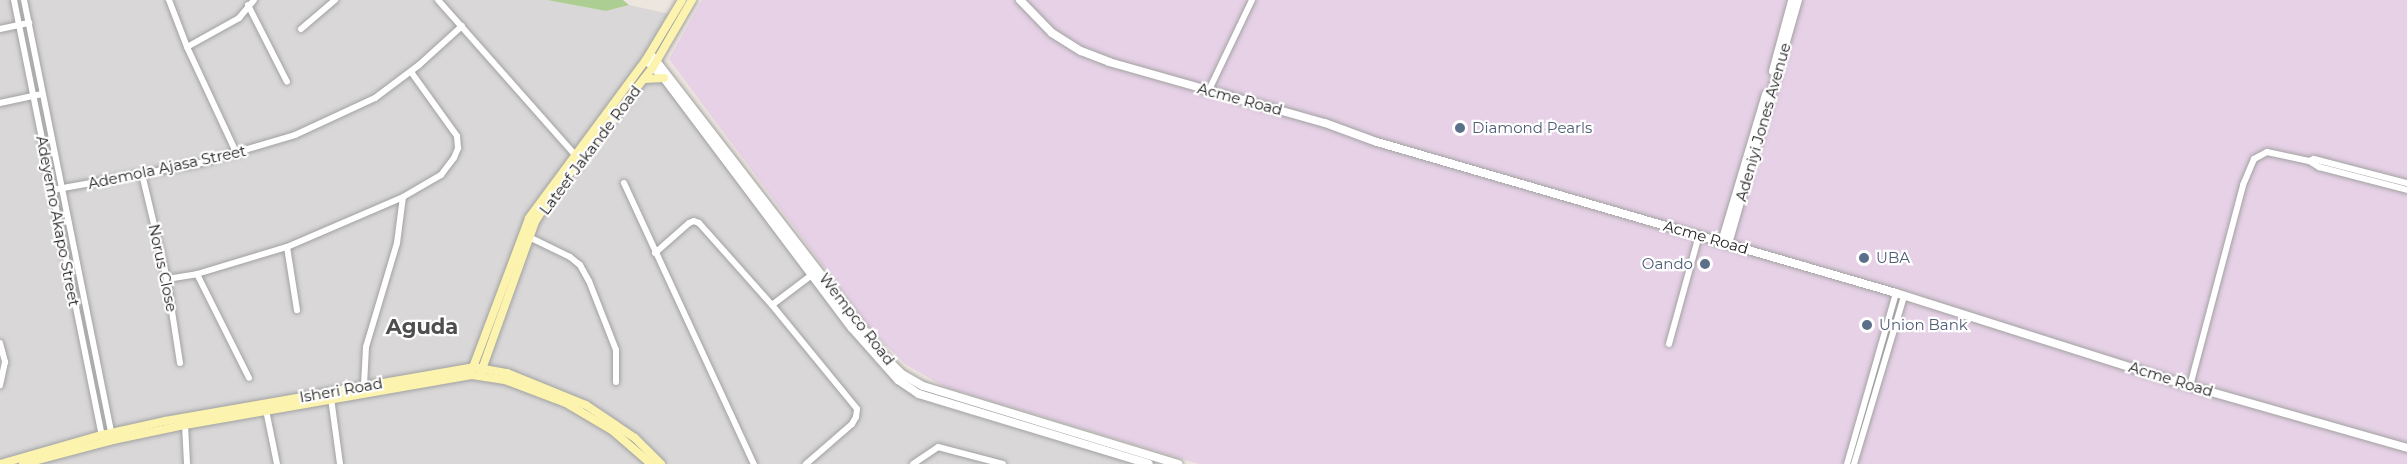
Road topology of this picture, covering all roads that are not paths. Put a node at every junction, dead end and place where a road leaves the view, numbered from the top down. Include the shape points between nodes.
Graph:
1 (14, 0) edge
2 (24, 0) edge
3 (170, 0) edge
4 (254, 0) edge
5 (334, 0) edge
6 (438, 0) edge
7 (682, 0) edge
8 (692, 0) edge
9 (1020, 0) edge
10 (1252, 0) edge
11 (1793, 0) edge
12 (1798, 0) edge
13 (248, 5) junction
14 (29, 23) junction
15 (19, 25) junction
16 (462, 26) junction
17 (0, 29) edge
18 (301, 29) dead end
19 (187, 47) junction
20 (648, 57) junction
21 (655, 64) junction
22 (411, 72) junction
23 (664, 78) junction
24 (644, 79) junction
25 (287, 82) dead end
26 (1208, 92) junction
27 (42, 94) junction
28 (33, 96) junction
29 (0, 103) edge
30 (237, 154) junction
31 (577, 158) junction
32 (2341, 169) junction
33 (142, 174) junction
34 (624, 183) dead end
35 (2407, 183) edge
36 (61, 188) junction
37 (52, 189) junction
38 (2407, 190) edge
39 (403, 197) junction
40 (1700, 235) junction
41 (529, 237) junction
42 (1725, 243) junction
43 (286, 247) junction
44 (655, 253) junction
45 (197, 274) junction
46 (813, 274) junction
47 (166, 279) junction
48 (1896, 293) junction
49 (1905, 296) junction
50 (772, 305) junction
51 (297, 310) dead end
52 (490, 324) junction
53 (855, 325) junction
54 (0, 343) edge
55 (1669, 344) dead end
56 (180, 363) dead end
57 (1875, 366) junction
58 (1883, 368) junction
59 (447, 371) junction
60 (477, 371) junction
61 (249, 378) dead end
62 (100, 379) junction
63 (91, 381) junction
64 (616, 382) dead end
65 (0, 385) edge
66 (364, 385) junction
67 (2190, 386) junction
68 (331, 398) junction
69 (266, 410) junction
70 (185, 425) junction
71 (112, 437) junction
72 (102, 439) junction
73 (2407, 448) edge
74 (44, 458) edge
75 (0, 464) edge
76 (23, 464) edge
77 (187, 464) edge
78 (277, 464) edge
79 (340, 464) edge
80 (651, 464) edge
81 (662, 464) edge
82 (754, 464) edge
83 (806, 464) edge
84 (914, 464) edge
85 (1003, 464) edge
86 (1149, 464) edge
87 (1178, 464) edge
88 (1846, 464) edge
89 (1854, 464) edge

1 - 15 street, Adeyemo Akapo Street
2 - 14 street
3 - 19 street
4 - 13 street
5 - 18 street
6 - 16 street
7 - 20 main road, Lateef Jakande Road
8 - 21 main road, Lateef Jakande Road
9 - 26 street, Acme Road via 1052,33 1081,51
10 - 26 street
11 - 42 street, Adeniyi Jones Avenue
12 - 42 street, Adeniyi Jones Avenue
13 - 19 street via 239,18
13 - 25 street
14 - 15 street
14 - 27 street
15 - 17 street
15 - 28 street, Adeyemo Akapo Street
16 - 22 street, Ademola Ajasa Street
16 - 31 street
19 - 30 street
20 - 21 street
20 - 31 main road, Lateef Jakande Road
21 - 23 street, Wempco Road
21 - 24 main road, Lateef Jakande Road
21 - 53 street, Wempco Road
22 - 30 street, Ademola Ajasa Street via 341,116
22 - 39 street via 457,136 458,148 441,175
23 - 24 main road
23 - 46 street, Wempco Road
24 - 31 main road, Lateef Jakande Road
26 - 40 street, Acme Road
27 - 28 street
27 - 36 street
28 - 29 street
28 - 37 street, Adeyemo Akapo Street
30 - 33 street, Ademola Ajasa Street
31 - 41 main road, Lateef Jakande Road
31 - 52 main road, Lateef Jakande Road via 529,218
32 - 35 street
32 - 38 street
32 - 67 street via 2314,159 2267,153 2254,159 2247,171
33 - 36 street, Ademola Ajasa Street
33 - 47 street, Norus Close
34 - 44 street
36 - 37 street, Ademola Ajasa Street
36 - 62 street
37 - 63 street, Adeyemo Akapo Street
39 - 43 street
39 - 66 street via 397,243 366,347
40 - 42 street, Acme Road
40 - 55 street
41 - 60 main road, Lateef Jakande Road
41 - 64 street via 570,256 590,281 616,350
42 - 48 street, Acme Road
43 - 45 street
43 - 51 street
44 - 50 street via 689,223 699,223
44 - 82 street
45 - 47 street
45 - 61 street
46 - 50 street
46 - 53 street, Wempco Road
47 - 56 street, Norus Close
48 - 49 street, Acme Road
48 - 57 street
49 - 58 street
49 - 67 street, Acme Road
50 - 83 street via 857,409 852,424
52 - 59 main road via 467,361
52 - 60 main road, Lateef Jakande Road
53 - 86 street, Wempco Road via 898,380 919,394
53 - 87 street, Wempco Road via 911,381
54 - 65 street via 4,362
57 - 58 street
57 - 88 street
58 - 89 street
59 - 60 main road, Isheri Road
59 - 66 main road, Isheri Road
60 - 68 main road, Isheri Road
60 - 80 main road, Isheri Road via 583,412 613,431
60 - 81 main road, Isheri Road via 507,373 586,405 635,438
62 - 63 street
62 - 71 street
63 - 72 street, Adeyemo Akapo Street
66 - 71 main road, Isheri Road
67 - 73 street, Acme Road
68 - 69 main road, Isheri Road
68 - 79 street
69 - 70 main road, Isheri Road
69 - 78 street
70 - 71 main road, Isheri Road
70 - 77 street
71 - 72 main road, Isheri Road
72 - 74 main road, Isheri Road
74 - 75 main road, Isheri Road
74 - 76 main road, Isheri Road
84 - 85 street via 938,447

